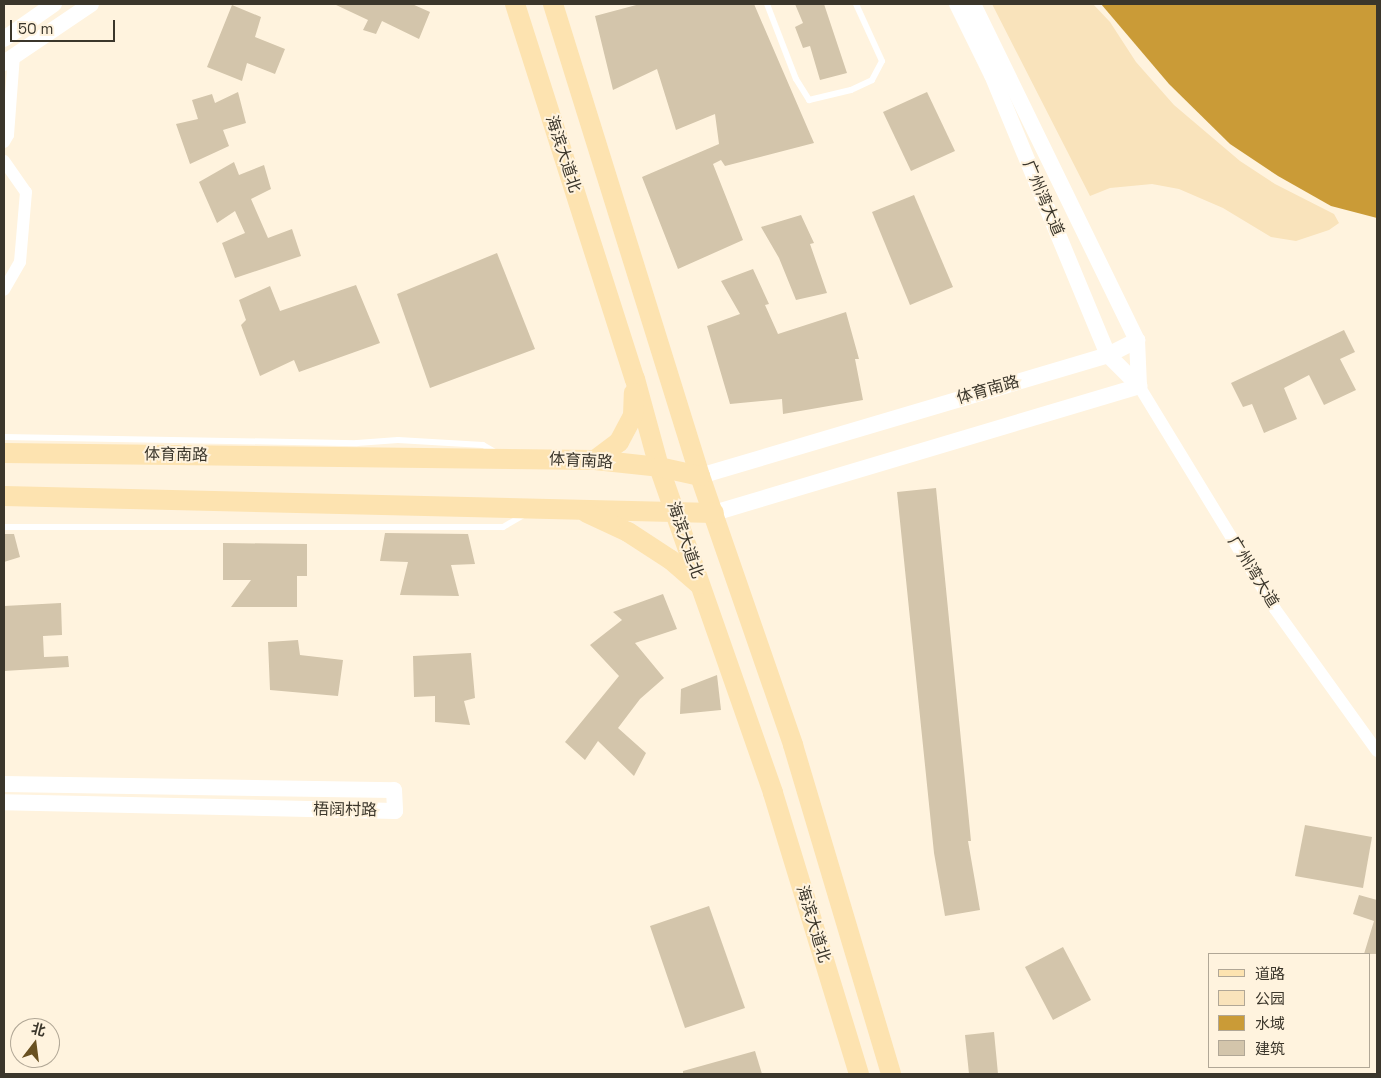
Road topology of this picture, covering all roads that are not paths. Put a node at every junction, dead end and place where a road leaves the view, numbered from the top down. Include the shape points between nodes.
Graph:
1 (54, 4) edge
2 (91, 4) edge
3 (515, 4) edge
4 (553, 4) edge
5 (767, 4) edge
6 (856, 4) edge
7 (957, 4) edge
8 (973, 4) edge
9 (4, 39) edge
10 (9, 60) edge
11 (4, 142) edge
12 (4, 162) edge
13 (4, 290) edge
14 (1137, 340) junction
15 (1108, 355) junction
16 (635, 379) junction
17 (1139, 386) junction
18 (4, 437) edge
19 (4, 453) edge
20 (507, 459) junction
21 (595, 460) junction
22 (659, 467) junction
23 (700, 476) junction
24 (4, 496) edge
25 (536, 509) junction
26 (581, 510) junction
27 (675, 512) junction
28 (714, 513) junction
29 (4, 527) edge
30 (701, 585) junction
31 (1377, 751) edge
32 (4, 784) edge
33 (4, 802) edge
34 (859, 1074) edge
35 (891, 1074) edge

1 - 9 street
2 - 10 street
3 - 16 main road, 海滨大道北
4 - 23 main road, 海滨大道北
5 - 6 lane via 796,80 809,100 851,90 872,80 882,61
7 - 15 street, 广州湾大道 via 992,75
8 - 14 street, 广州湾大道
10 - 11 street via 8,135
12 - 13 street via 26,192 20,262
14 - 15 street, 体育南路
14 - 17 street, 广州湾大道
15 - 17 street, 广州湾大道
15 - 23 street, 体育南路
16 - 21 main road via 633,416 619,442
16 - 22 main road, 海滨大道北
17 - 28 street
17 - 31 street, 广州湾大道 via 1275,609
18 - 20 lane via 358,443 398,440 483,445
19 - 20 main road, 体育南路
20 - 21 main road, 体育南路
21 - 22 main road, 体育南路
22 - 23 main road, 体育南路
22 - 27 main road, 海滨大道北
23 - 28 main road, 海滨大道北
24 - 25 main road
25 - 26 main road
25 - 29 lane via 503,527
26 - 27 main road
26 - 30 main road via 635,537 674,562
27 - 28 main road
27 - 30 main road, 海滨大道北
28 - 35 main road, 海滨大道北 via 793,745
30 - 34 main road, 海滨大道北 via 773,793
32 - 33 street, 梧阔村路 via 394,790 395,811

